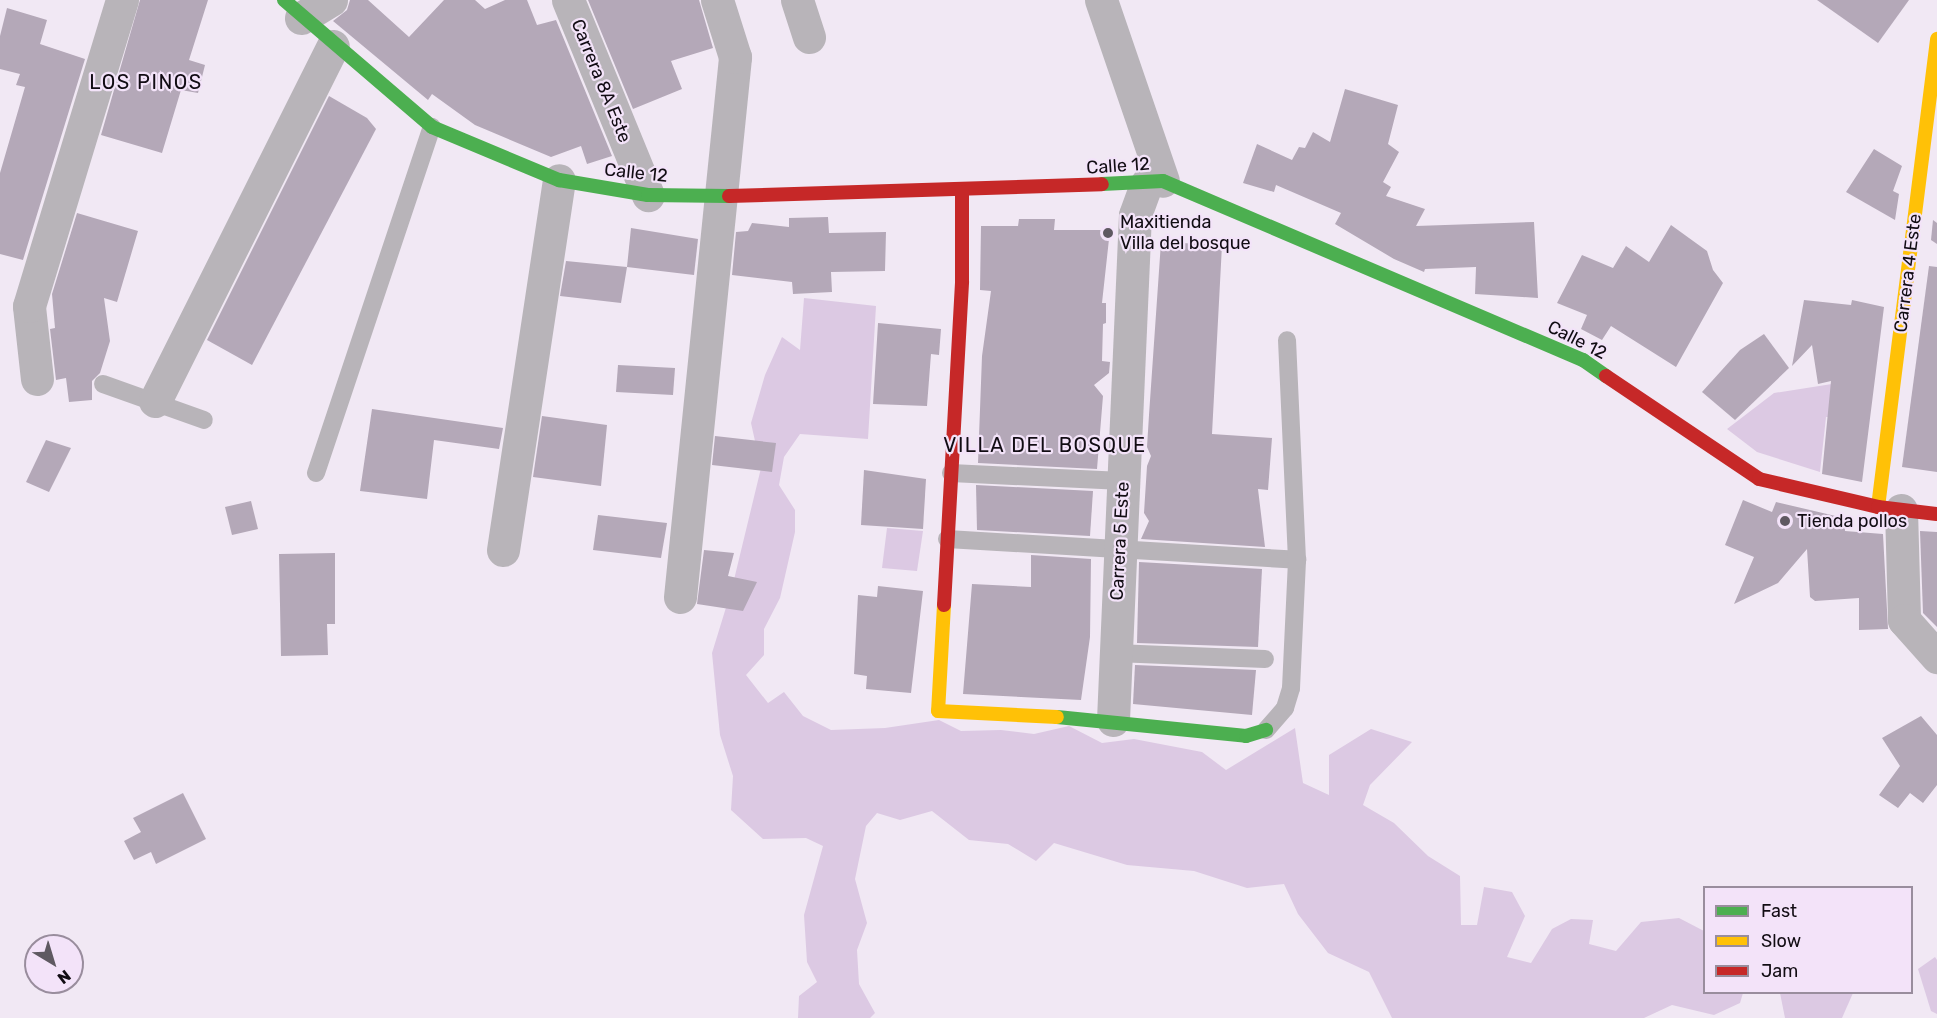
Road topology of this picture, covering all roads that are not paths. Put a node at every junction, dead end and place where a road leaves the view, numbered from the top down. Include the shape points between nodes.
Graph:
1 (122, 0) edge
2 (332, 0) edge
3 (568, 0) edge
4 (717, 0) edge
5 (797, 0) edge
6 (1101, 0) edge
7 (293, 9) edge
8 (809, 37) dead end
9 (1937, 39) edge
10 (333, 46) junction
11 (432, 127) junction
12 (560, 180) junction
13 (1155, 183) junction
14 (962, 192) junction
15 (648, 195) junction
16 (718, 195) junction
17 (1287, 340) dead end
18 (38, 379) dead end
19 (103, 384) dead end
20 (155, 401) junction
21 (204, 420) dead end
22 (316, 473) dead end
23 (951, 473) junction
24 (1123, 481) junction
25 (1890, 509) junction
26 (1937, 514) edge
27 (947, 539) junction
28 (1119, 549) junction
29 (503, 550) dead end
30 (1297, 560) junction
31 (680, 597) dead end
32 (1115, 653) junction
33 (1937, 657) edge
34 (1265, 659) dead end
35 (1113, 720) junction
36 (1266, 730) joint

1 - 18 street via 30,306
2 - 7 street
3 - 15 street, Carrera 8A Este
4 - 16 street via 735,57
5 - 8 street
6 - 13 street
7 - 10 street, Calle 12
9 - 25 street, Carrera 4 Este
10 - 11 street, Calle 12
10 - 20 street
11 - 12 street, Calle 12
11 - 22 lane
12 - 15 street, Calle 12
12 - 29 street
13 - 14 street, Calle 12
13 - 24 street, Carrera 5 Este via 1135,214
13 - 25 street, Calle 12 via 1583,360 1759,479
14 - 16 street, Calle 12
14 - 23 street via 962,281
15 - 16 street, Calle 12
16 - 31 street
17 - 30 lane
19 - 20 lane
20 - 21 lane
23 - 24 lane
23 - 27 street
24 - 28 street, Carrera 5 Este
25 - 26 street, Calle 12
25 - 33 street, Carrera 4 Este via 1904,620
27 - 28 lane
27 - 35 street via 938,711
28 - 30 lane
28 - 32 street, Carrera 5 Este
30 - 36 lane via 1291,688 1285,708
32 - 34 lane
32 - 35 street, Carrera 5 Este
35 - 36 street via 1246,736

